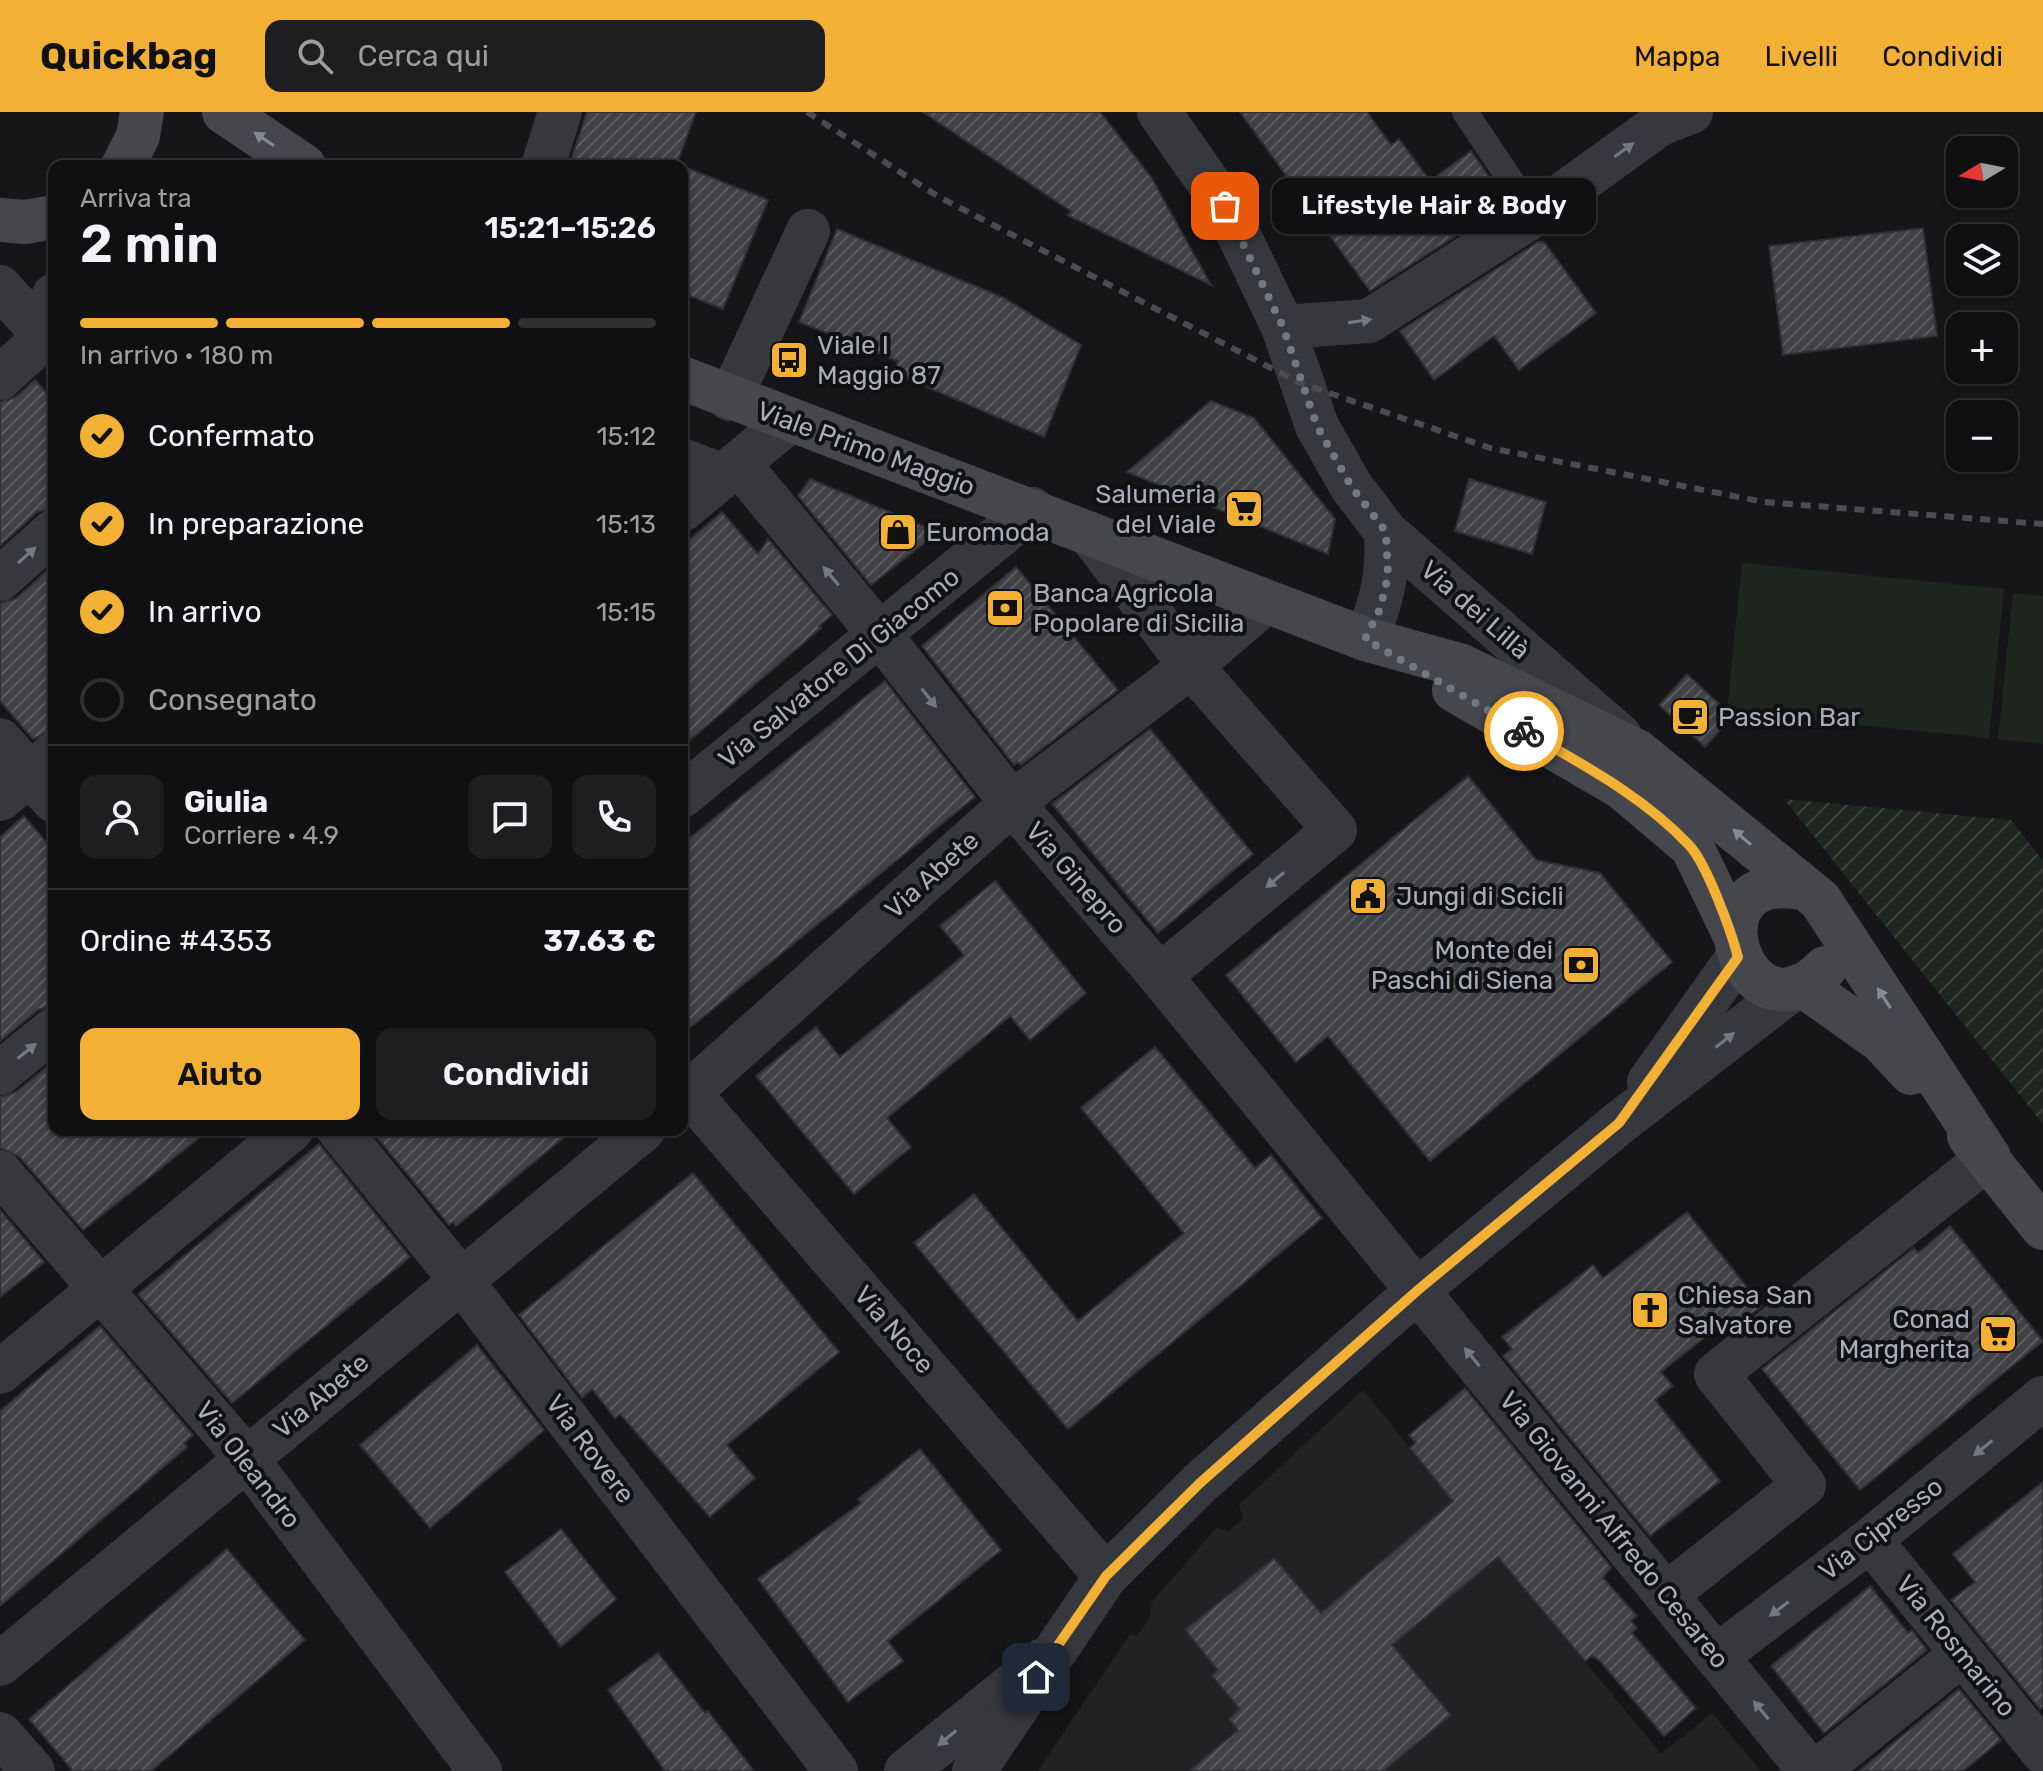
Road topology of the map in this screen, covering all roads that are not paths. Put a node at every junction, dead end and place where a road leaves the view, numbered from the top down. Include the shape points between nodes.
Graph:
1 (142, 112) edge
2 (224, 112) edge
3 (560, 112) edge
4 (1159, 112) edge
5 (1465, 112) edge
6 (1691, 112) edge
7 (126, 160) edge
8 (295, 160) edge
9 (545, 160) edge
10 (1534, 215) junction
11 (48, 218) edge
12 (0, 220) edge
13 (808, 231) dead end
14 (0, 287) edge
15 (48, 324) edge
16 (1283, 327) junction
17 (48, 329) edge
18 (0, 378) edge
19 (688, 381) edge
20 (730, 399) junction
21 (788, 422) junction
22 (688, 461) edge
23 (730, 470) junction
24 (688, 505) edge
25 (1032, 509) junction
26 (1386, 532) junction
27 (1089, 533) junction
28 (48, 536) edge
29 (0, 579) edge
30 (1266, 602) junction
31 (881, 636) junction
32 (1365, 639) junction
33 (1191, 666) junction
34 (0, 740) edge
35 (1637, 751) junction
36 (35, 782) edge
37 (688, 791) edge
38 (1012, 803) junction
39 (1801, 888) junction
40 (1833, 919) junction
41 (1736, 945) junction
42 (1160, 976) junction
43 (1798, 986) junction
44 (48, 1034) edge
45 (0, 1073) edge
46 (688, 1088) edge
47 (688, 1097) edge
48 (1619, 1123) junction
49 (284, 1136) edge
50 (344, 1136) edge
51 (636, 1136) edge
52 (1989, 1157) junction
53 (0, 1172) edge
54 (2043, 1228) edge
55 (460, 1279) junction
56 (100, 1286) junction
57 (1418, 1290) junction
58 (0, 1372) edge
59 (2043, 1398) edge
60 (247, 1459) junction
61 (1870, 1540) junction
62 (1106, 1576) junction
63 (1667, 1594) junction
64 (1051, 1653) junction
65 (1962, 1654) junction
66 (1717, 1656) junction
67 (0, 1664) edge
68 (0, 1734) edge
69 (2043, 1753) edge
70 (33, 1771) edge
71 (480, 1771) edge
72 (836, 1771) edge
73 (906, 1771) edge
74 (974, 1771) edge
75 (1810, 1771) edge
76 (1817, 1771) edge
77 (2023, 1771) edge

1 - 7 main road
8 -> 2 main road
3 - 9 street
4 - 16 street, Via dei Lillà via 1225,206
5 - 10 lane
10 -> 6 street via 1660,124
16 -> 10 street via 1369,321
11 - 12 main road
13 - 20 street
14 - 15 street
16 - 26 street, Via dei Lillà via 1317,426 1351,486
17 - 18 street
19 - 20 main road, Viale Primo Maggio
20 - 21 main road, Viale Primo Maggio
21 - 23 street
21 - 25 main road, Viale Primo Maggio
22 - 23 street
23 - 24 street
31 -> 23 street, Via Ginepro
25 - 27 main road, Viale Primo Maggio
25 - 31 street, Via Salvatore Di Giacomo
26 - 32 street via 1388,576
26 - 35 street, Via dei Lillà
27 - 30 main road, Viale Primo Maggio
27 - 33 street
29 -> 28 street
30 - 32 main road, Viale Primo Maggio
30 - 33 street, Via Abete
31 - 37 street, Via Salvatore Di Giacomo
31 -> 38 street, Via Ginepro
32 - 35 main road via 1462,666
32 - 41 main road via 1621,787 1692,847
33 - 38 street, Via Abete
33 -> 42 street via 1335,830
34 - 36 street
39 -> 35 main road
38 - 42 street, Via Ginepro
38 - 46 street, Via Abete
39 - 40 main road via 1820,900
39 - 41 main road via 1778,887 1756,895 1740,912
40 - 43 main road via 1831,959 1819,975
52 -> 40 main road
41 - 43 main road via 1761,982
41 - 48 street
42 - 57 street, Via Ginepro
48 -> 43 street
43 - 52 main road via 1880,1040
45 -> 44 street
47 - 62 street, Via Noce
48 - 57 street
49 - 56 street
50 - 55 street, Via Rovere
51 - 55 street, Via Abete
52 - 54 main road
52 - 63 street via 1716,1374 1804,1485
53 - 56 street, Via Oleandro
55 - 60 street, Via Abete
55 - 72 street, Via Rovere
56 - 58 street
56 - 60 street, Via Oleandro
57 - 62 street via 1200,1483
63 -> 57 street, Via Giovanni Alfredo Cesareo
59 -> 61 street, Via Cipresso
60 - 67 street, Via Abete
60 - 71 street, Via Oleandro
61 - 65 street, Via Rosmarino
61 -> 66 street, Via Cipresso
62 - 64 street
63 - 66 street, Via Giovanni Alfredo Cesareo
64 -> 73 street
64 - 74 street
65 - 69 street, Via Rosmarino
65 - 76 street
75 -> 66 street, Via Giovanni Alfredo Cesareo
68 - 70 street
69 - 77 street

